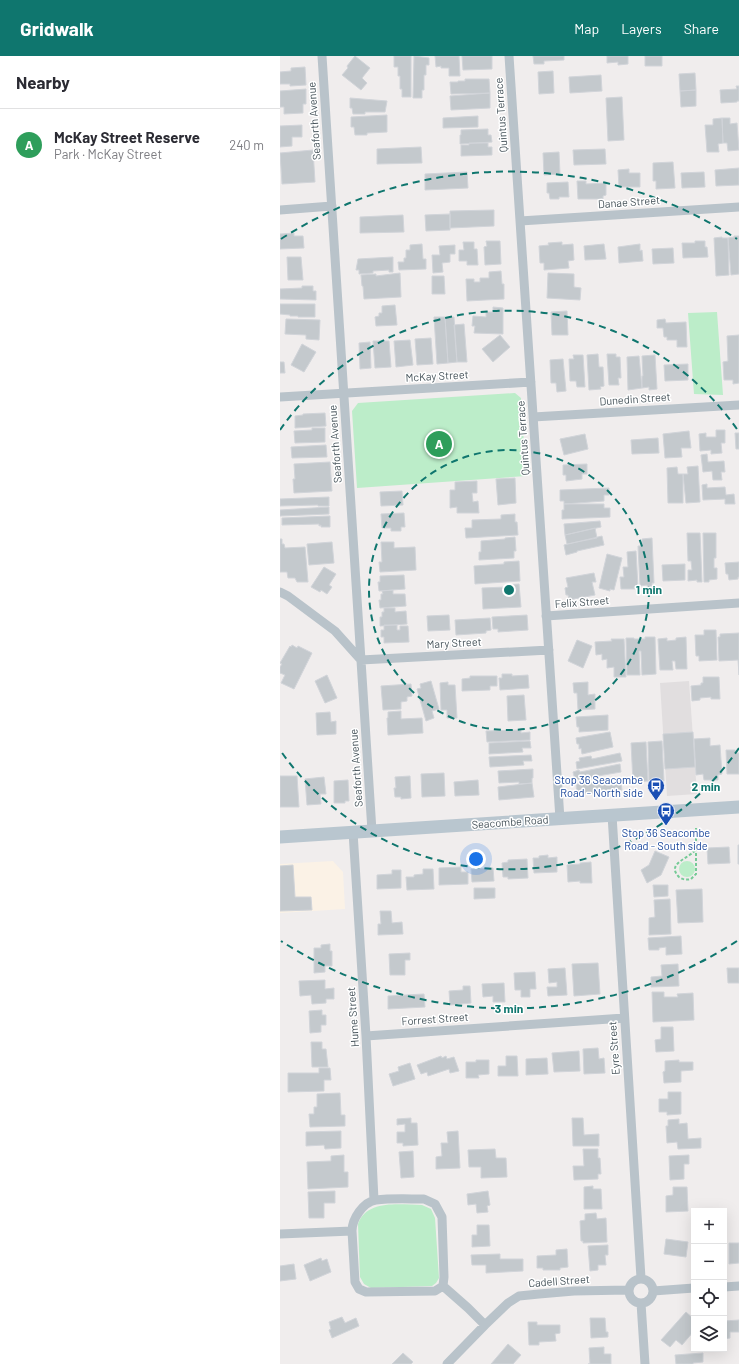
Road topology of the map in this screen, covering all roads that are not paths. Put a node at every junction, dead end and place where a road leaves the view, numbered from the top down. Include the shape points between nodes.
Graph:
1 (322, 56) edge
2 (509, 56) edge
3 (332, 206) junction
4 (739, 207) edge
5 (280, 210) edge
6 (520, 221) junction
7 (531, 382) junction
8 (344, 393) junction
9 (280, 397) edge
10 (739, 405) edge
11 (533, 417) junction
12 (280, 592) edge
13 (739, 603) edge
14 (546, 616) junction
15 (549, 650) junction
16 (361, 660) junction
17 (739, 807) edge
18 (612, 815) junction
19 (560, 819) junction
20 (372, 831) junction
21 (353, 832) junction
22 (280, 837) edge
23 (624, 1018) junction
24 (366, 1036) junction
25 (374, 1200) junction
26 (352, 1231) junction
27 (280, 1234) edge
28 (641, 1278) junction
29 (443, 1286) junction
30 (727, 1286) edge
31 (739, 1286) edge
32 (691, 1288) edge
33 (628, 1290) junction
34 (653, 1291) junction
35 (641, 1303) junction
36 (485, 1324) junction
37 (447, 1364) edge
38 (645, 1364) edge

1 - 3 street, Seaforth Avenue
2 - 6 street, Quintus Terrace
3 - 5 street
3 - 8 street, Seaforth Avenue
4 - 6 street, Danae Street
6 - 7 street, Quintus Terrace
7 - 8 street, McKay Street
7 - 11 street, Quintus Terrace
8 - 9 street, McKay Street
8 - 16 street, Seaforth Avenue
10 - 11 street, Dunedin Street
11 - 14 street, Quintus Terrace
12 - 16 street via 335,631
13 - 14 street, Felix Street
14 - 15 street, Quintus Terrace
15 - 16 street, Mary Street
15 - 19 street, Quintus Terrace
16 - 20 street, Seaforth Avenue
17 - 18 main road, Seacombe Road
18 - 19 main road, Seacombe Road
18 - 23 street, Eyre Street
19 - 20 main road, Seacombe Road
20 - 21 main road, Seacombe Road
21 - 22 main road, Seacombe Road
21 - 24 street, Hume Street
23 - 24 street, Forrest Street
23 - 28 street, Eyre Street
24 - 25 street, Hume Street
25 - 26 street via 356,1216 352,1223
25 - 29 street via 424,1199 435,1204 442,1217
26 - 27 street
26 - 29 street via 355,1282 359,1290 435,1291
28 - 33 street via 632,1282
28 - 34 street via 650,1282
29 - 36 street
30 - 31 street
32 - 34 street
33 - 35 street via 633,1301
33 - 36 street, Cadell Street via 519,1296
34 - 35 street via 650,1300
35 - 38 street
36 - 37 street, Cadell Street

